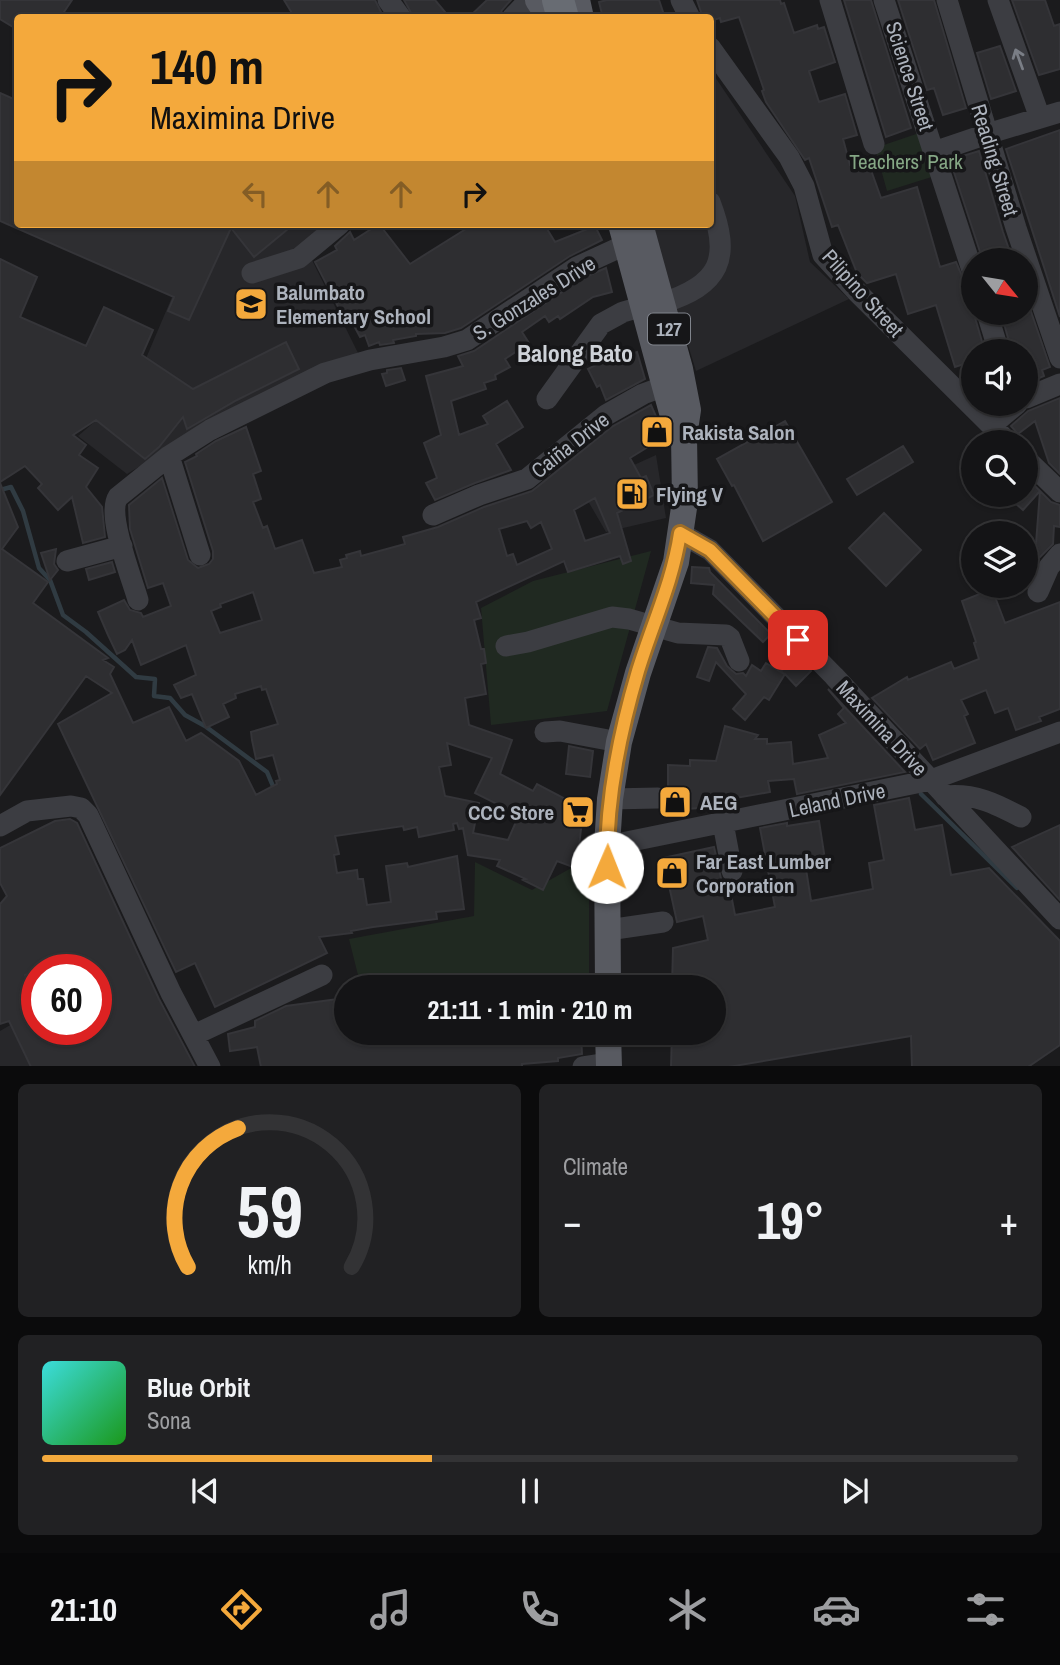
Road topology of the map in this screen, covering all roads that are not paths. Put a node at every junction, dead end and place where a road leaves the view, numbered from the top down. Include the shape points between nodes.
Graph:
1 (529, 0) edge
2 (830, 0) edge
3 (884, 0) edge
4 (947, 0) edge
5 (998, 0) edge
6 (516, 14) edge
7 (714, 53) edge
8 (1050, 115) edge
9 (987, 134) junction
10 (874, 144) dead end
11 (934, 152) junction
12 (714, 213) edge
13 (335, 228) edge
14 (630, 231) edge
15 (965, 248) edge
16 (252, 273) dead end
17 (653, 304) junction
18 (1060, 358) edge
19 (1060, 384) edge
20 (665, 386) junction
21 (1038, 393) edge
22 (547, 399) dead end
23 (1003, 416) edge
24 (992, 425) junction
25 (997, 430) edge
26 (684, 436) junction
27 (169, 456) junction
28 (1038, 471) edge
29 (1054, 487) edge
30 (433, 515) dead end
31 (680, 533) junction
32 (122, 546) junction
33 (1060, 554) edge
34 (200, 555) dead end
35 (67, 561) dead end
36 (1038, 592) dead end
37 (138, 600) dead end
38 (653, 628) junction
39 (506, 646) dead end
40 (739, 661) dead end
41 (545, 732) dead end
42 (1060, 732) edge
43 (619, 742) junction
44 (938, 788) junction
45 (658, 798) dead end
46 (610, 799) junction
47 (1021, 817) dead end
48 (723, 823) junction
49 (0, 826) edge
50 (607, 846) junction
51 (732, 871) dead end
52 (1060, 919) edge
53 (663, 922) dead end
54 (608, 930) junction
55 (322, 975) dead end
56 (608, 975) edge
57 (194, 1035) junction
58 (605, 1045) edge
59 (600, 1065) edge
60 (210, 1066) edge

1 - 6 street
2 - 10 street
3 - 11 street, Science Street
4 - 9 street, Reading Street
8 -> 5 street
7 - 24 street, Pilipino Street via 789,157 804,186 823,255
8 - 9 street
9 - 11 street
9 - 18 street, Reading Street
11 - 15 street, Science Street
12 - 17 street via 721,258 714,272 686,295
13 - 16 street via 299,258
14 - 17 main road, 127
14 - 27 street, S. Gonzales Drive via 467,340 326,373 210,430
17 - 20 main road, 127
17 - 22 street via 601,324
17 - 26 main road, 127 via 680,369 688,410
19 - 21 street
20 - 26 main road, 127
20 - 30 street, Caiña Drive via 607,415 527,479
23 - 24 street
24 - 25 street, Pilipino Street
26 - 31 main road, 127 via 685,501
27 - 32 street, S. Gonzales Drive via 115,500 113,512
27 - 34 street
28 - 29 street
31 - 38 main road, 127 via 676,562
31 - 44 street, Maximina Drive via 710,550
32 - 35 street
32 - 37 street
33 - 36 street
38 - 39 street via 612,617
38 - 40 street via 726,635
38 - 43 main road, 127
41 - 43 street
42 - 44 street, Leland Drive
43 - 46 main road, 127
44 - 47 street via 989,800
44 - 48 street, Leland Drive
44 - 52 street, Maximina Drive
45 - 46 street
46 - 50 main road, 127
48 - 50 street, Leland Drive
48 - 51 street
49 - 57 street via 27,811 71,806 88,815
50 - 54 main road, 127
53 - 54 street
54 - 56 main road, 127
55 - 57 street
57 - 60 street
58 - 59 main road

